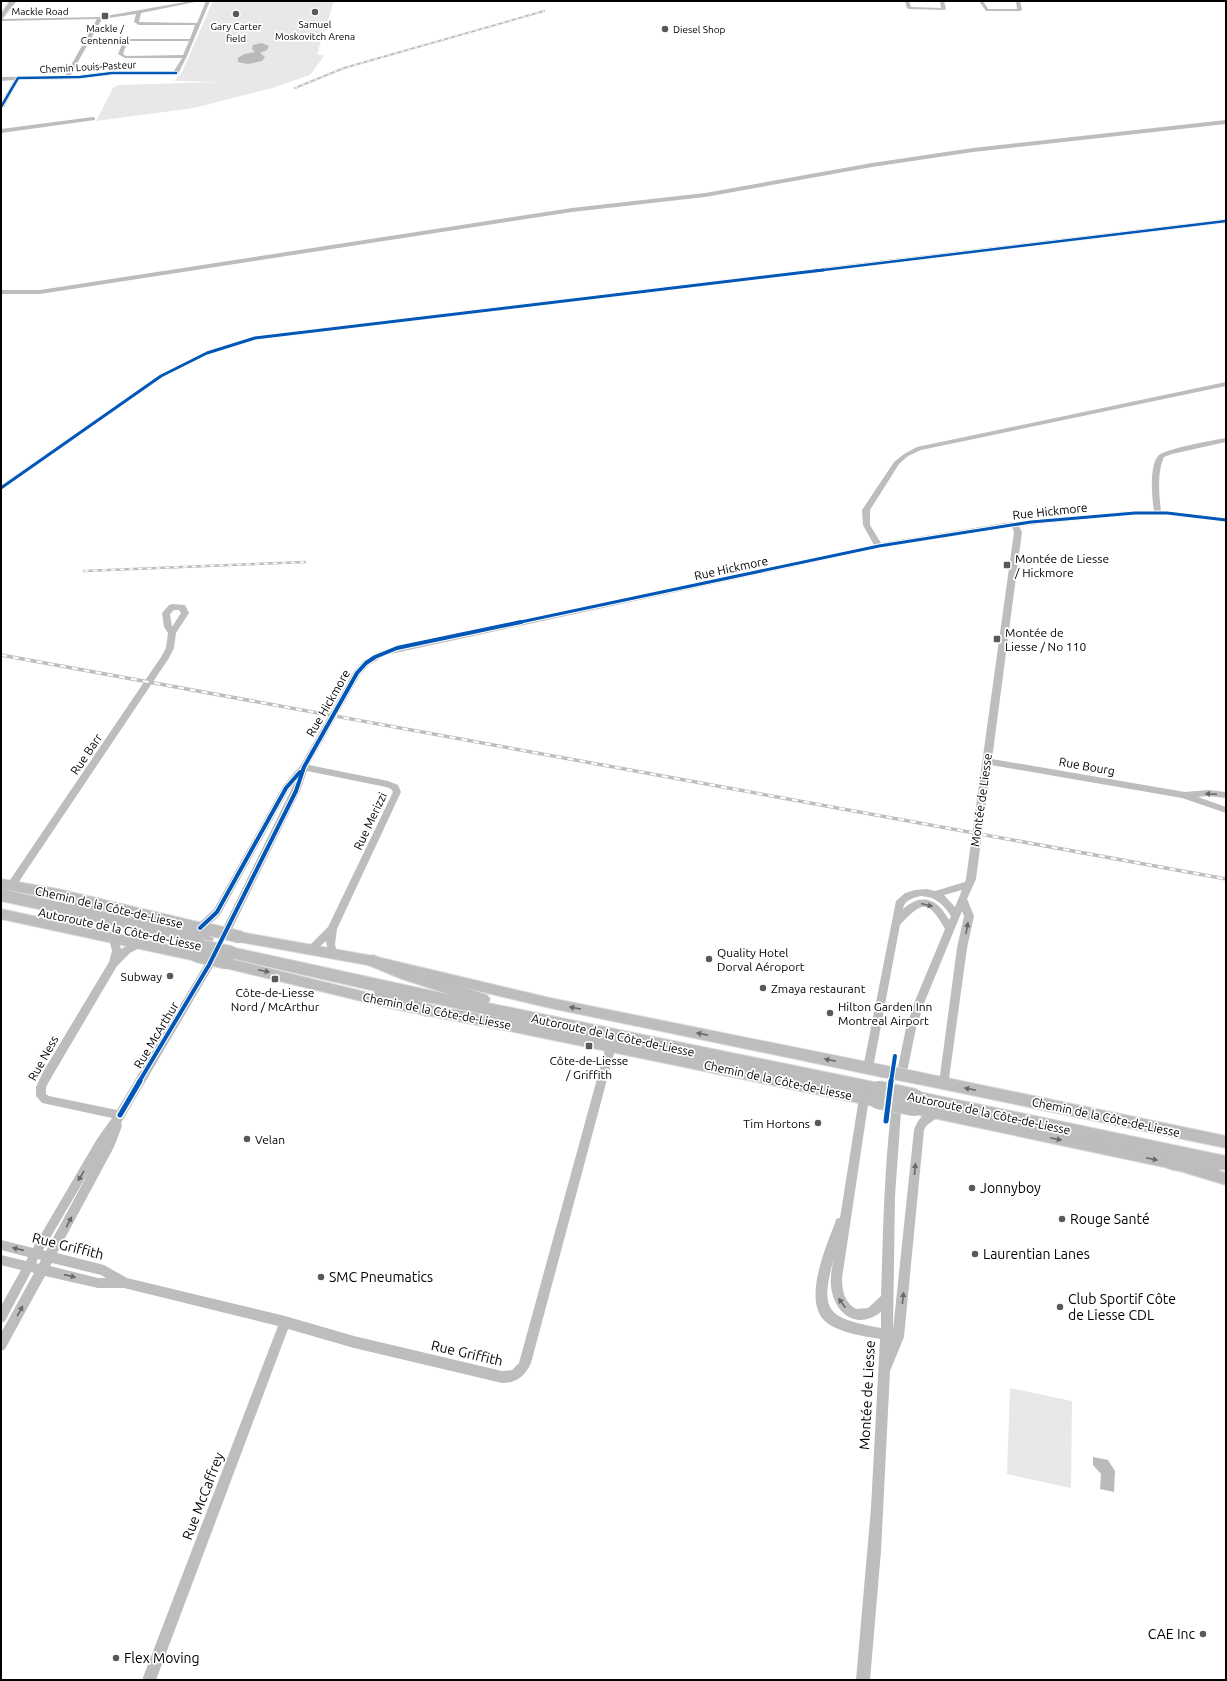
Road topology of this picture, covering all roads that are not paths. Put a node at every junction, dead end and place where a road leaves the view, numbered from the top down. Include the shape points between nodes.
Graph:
1 (6, 1) edge
2 (13, 1) edge
3 (198, 1) edge
4 (208, 1) edge
5 (907, 1) edge
6 (942, 1) edge
7 (981, 1) edge
8 (1018, 1) edge
9 (1, 8) edge
10 (139, 13) junction
11 (100, 18) junction
12 (1, 19) edge
13 (199, 24) junction
14 (192, 40) junction
15 (185, 56) junction
16 (67, 77) junction
17 (18, 78) junction
18 (1, 79) edge
19 (1, 107) edge
20 (93, 119) dead end
21 (1226, 122) edge
22 (1, 131) edge
23 (1226, 221) edge
24 (1, 292) edge
25 (1226, 384) edge
26 (1226, 440) edge
27 (1, 488) edge
28 (1158, 512) junction
29 (1226, 520) edge
30 (1014, 524) junction
31 (879, 546) junction
32 (172, 633) dead end
33 (987, 761) junction
34 (304, 767) junction
35 (1183, 795) junction
36 (1226, 795) edge
37 (1226, 810) edge
38 (969, 884) junction
39 (4, 888) edge
40 (934, 894) junction
41 (963, 899) junction
42 (26, 900) junction
43 (1, 904) edge
44 (98, 904) junction
45 (1, 914) edge
46 (956, 916) junction
47 (897, 922) junction
48 (228, 928) dead end
49 (332, 929) junction
50 (950, 929) junction
51 (114, 938) junction
52 (203, 940) junction
53 (138, 944) junction
54 (233, 950) junction
55 (310, 950) junction
56 (332, 954) junction
57 (373, 961) junction
58 (114, 963) junction
59 (209, 965) dead end
60 (318, 973) junction
61 (482, 999) junction
62 (426, 1010) junction
63 (611, 1046) junction
64 (903, 1067) dead end
65 (868, 1068) junction
66 (944, 1084) junction
67 (877, 1088) junction
68 (916, 1093) junction
69 (896, 1112) dead end
70 (936, 1113) junction
71 (120, 1115) junction
72 (1226, 1142) edge
73 (1226, 1153) edge
74 (1173, 1163) junction
75 (1226, 1163) edge
76 (1226, 1169) edge
77 (1226, 1179) edge
78 (848, 1201) junction
79 (1, 1245) edge
80 (36, 1253) junction
81 (50, 1256) junction
82 (1, 1260) edge
83 (28, 1267) junction
84 (42, 1270) junction
85 (124, 1283) junction
86 (887, 1299) junction
87 (1, 1317) edge
88 (285, 1322) junction
89 (886, 1334) junction
90 (898, 1337) junction
91 (1, 1345) edge
92 (884, 1374) junction
93 (149, 1680) edge
94 (863, 1680) edge

1 - 9 main road
2 - 12 main road
3 - 10 street, Mackle Road
4 - 13 street
5 - 6 street via 909,8 916,10 945,8
7 - 8 street via 986,10 1004,11 1020,10
10 - 11 street, Mackle Road
10 - 13 street via 136,22 139,24
11 - 12 street, Mackle Road
11 - 16 street
13 - 14 street
14 - 15 street
14 - 15 street via 128,40 120,54 125,57
15 - 16 street, Chemin Louis-Pasteur via 176,73 112,73
16 - 17 street, Chemin Louis-Pasteur
17 - 18 street, Chemin Louis-Pasteur
17 - 19 street
20 - 22 street
21 - 24 street via 974,150 872,165 705,195 572,210 48,291
23 - 27 street via 250,339 192,359 161,376
25 - 31 street via 914,450 896,463 866,510 866,525
26 - 28 street via 1170,452 1159,458
28 - 29 street, Rue Hickmore
28 - 30 street, Rue Hickmore
30 - 31 street, Rue Hickmore
30 - 33 street, Montée de Liesse via 1018,532
31 - 34 street, Rue Hickmore via 388,651 366,663 356,673
32 - 39 street, Rue Barr via 170,648 165,658
33 - 35 street, Rue Bourg
33 - 38 street, Montée de Liesse
34 - 48 street via 296,791
34 - 49 street, Rue Merizzi via 388,784 397,790 394,802
34 - 52 street via 286,788 217,912 210,920
36 -> 35 street, Rue Bourg
35 - 37 street, Rue Bourg
38 - 40 street
38 - 41 street, Montée de Liesse
39 - 42 highway, Autoroute de la Côte-de-Liesse
39 - 44 main road, Chemin de la Côte-de-Liesse
40 - 46 street via 947,903
40 - 47 street via 919,893 904,898 897,908
41 - 46 street, Montée de Liesse
66 -> 41 street via 969,913
42 - 44 highway
42 - 52 highway, Autoroute de la Côte-de-Liesse
43 - 52 highway, Autoroute de la Côte-de-Liesse
44 - 52 main road, Chemin de la Côte-de-Liesse
45 - 51 main road
46 - 50 street, Montée de Liesse
47 -> 50 street via 909,907 926,903 938,910
47 - 65 street
49 - 55 street, Rue Merizzi
49 - 56 street, Rue Merizzi
50 - 64 street, Montée de Liesse via 914,1019
51 - 53 main road
51 - 58 street, Rue Ness via 117,952
52 - 53 main road
52 - 54 highway, Autoroute de la Côte-de-Liesse, bridge
53 - 58 street, Rue Ness via 127,950
54 - 55 main road
54 - 60 highway, Autoroute de la Côte-de-Liesse
54 - 61 highway, Autoroute de la Côte-de-Liesse
54 -> 62 main road, Chemin de la Côte-de-Liesse via 297,979
55 - 56 main road
56 - 57 main road
57 - 61 highway via 407,975
65 -> 57 main road via 550,1002
58 - 71 street, Rue Ness via 47,1075 40,1094 50,1101
59 - 71 street, Rue McArthur
60 - 62 highway
60 - 67 highway, Autoroute de la Côte-de-Liesse
61 - 67 highway, Autoroute de la Côte-de-Liesse
62 - 63 main road, Chemin de la Côte-de-Liesse
63 - 67 main road, Chemin de la Côte-de-Liesse
63 - 88 street, Rue Griffith via 525,1363 517,1375 497,1375 354,1342
65 - 67 main road
66 - 68 main road, Chemin de la Côte-de-Liesse
72 -> 66 main road, Chemin de la Côte-de-Liesse
67 - 68 highway, Autoroute de la Côte-de-Liesse, bridge
67 - 78 street
68 - 70 main road
68 - 73 highway, Autoroute de la Côte-de-Liesse
68 - 75 highway, Autoroute de la Côte-de-Liesse
69 - 86 street, Montée de Liesse via 890,1173
70 -> 74 main road
90 -> 70 street via 919,1130 922,1122
71 -> 80 street, Rue McArthur via 101,1142
81 -> 71 street, Rue McArthur via 110,1144
74 - 76 highway
74 - 77 main road
86 -> 78 street via 872,1311 862,1314 848,1310 838,1298 836,1278
78 - 89 street via 828,1260 820,1294 822,1307 827,1316 837,1322
80 -> 79 street, Rue Griffith
80 - 81 street, Rue Griffith
80 - 83 street, Rue McArthur
81 - 84 street, Rue McArthur
81 - 85 street, Rue Griffith via 104,1270
82 - 83 street, Rue Griffith
83 - 84 street, Rue Griffith
83 - 87 street, Rue McArthur
84 -> 85 street, Rue Griffith via 98,1283
91 -> 84 street, Rue McArthur
85 - 88 street, Rue Griffith
86 - 89 street, Montée de Liesse
88 - 93 street, Rue McCaffrey
89 - 90 street
89 - 92 street, Montée de Liesse
90 - 92 street
92 - 94 street, Montée de Liesse via 875,1561

